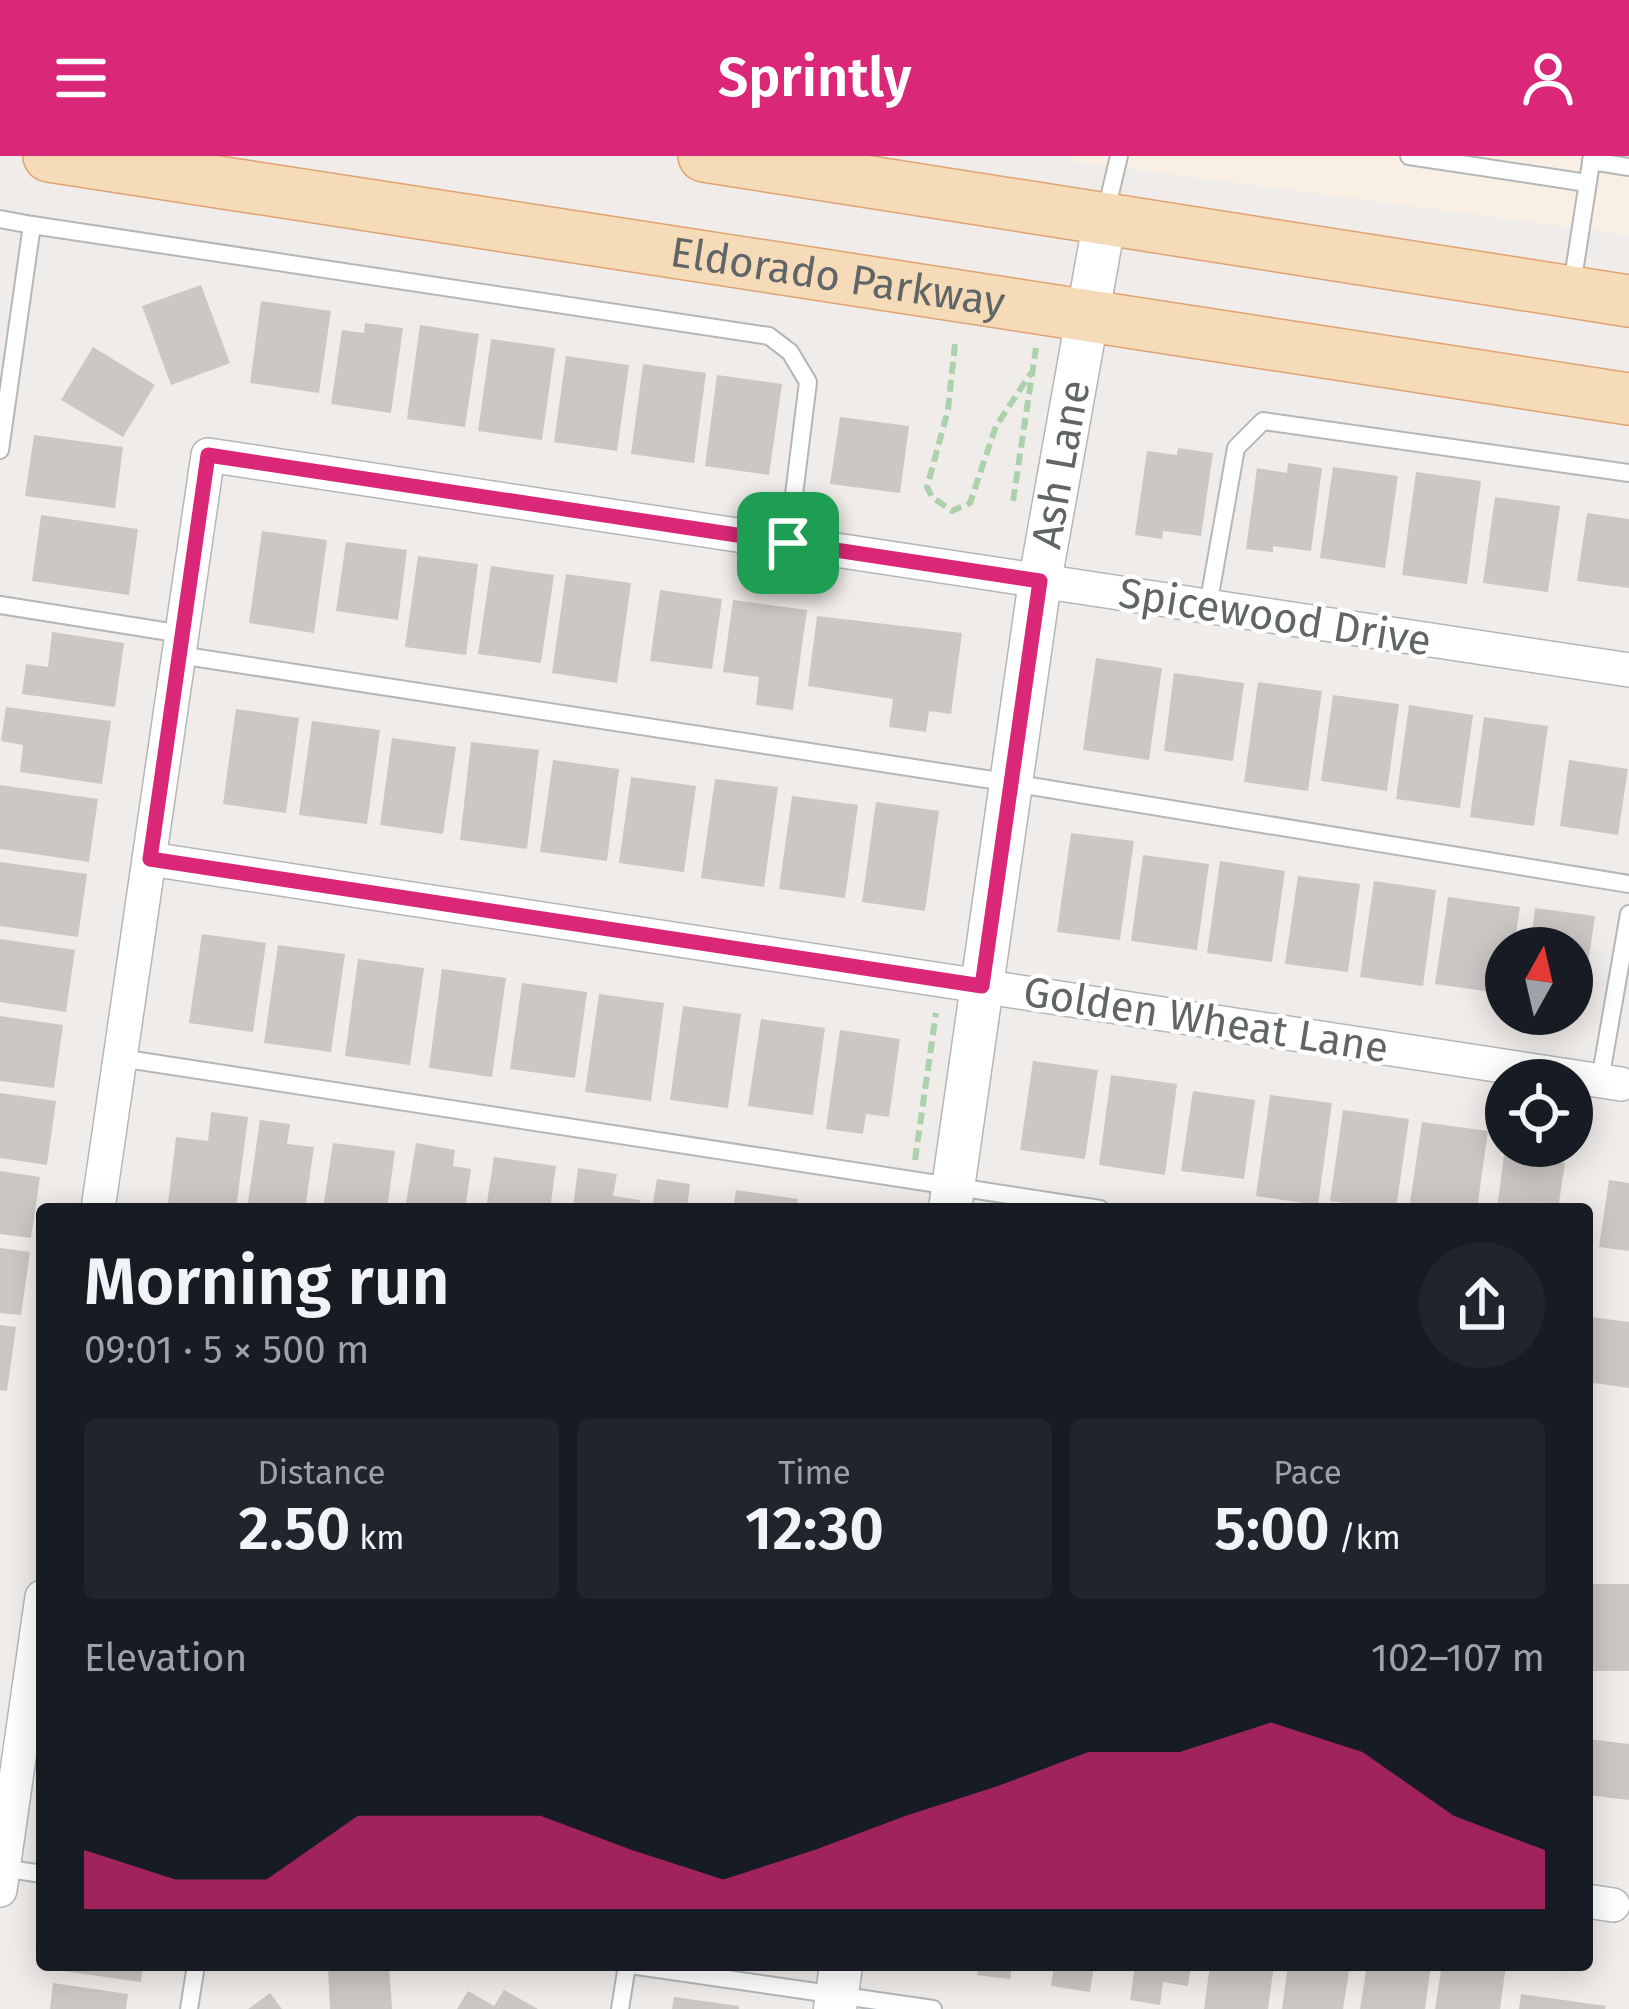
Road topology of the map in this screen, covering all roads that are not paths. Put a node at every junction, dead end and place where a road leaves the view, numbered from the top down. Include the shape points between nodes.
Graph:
1 (49, 156) edge
2 (704, 156) edge
3 (1119, 156) edge
4 (1409, 156) edge
5 (1591, 158) edge
6 (1629, 166) edge
7 (1587, 183) junction
8 (1105, 218) junction
9 (0, 219) edge
10 (32, 225) junction
11 (1570, 292) junction
12 (1629, 301) edge
13 (1087, 316) junction
14 (1629, 399) edge
15 (0, 450) edge
16 (1629, 473) edge
17 (788, 543) junction
18 (1040, 581) junction
19 (0, 605) edge
20 (1208, 607) junction
21 (181, 645) junction
22 (1629, 670) edge
23 (1012, 783) junction
24 (150, 859) junction
25 (1629, 884) edge
26 (1629, 914) edge
27 (982, 986) junction
28 (120, 1058) junction
29 (1610, 1082) joint
30 (952, 1198) edge
31 (99, 1203) edge
32 (1019, 1203) edge
33 (36, 1666) edge
34 (36, 1875) edge
35 (2, 1879) edge
36 (195, 1971) edge
37 (627, 1971) edge
38 (680, 1971) edge
39 (838, 1989) edge
40 (189, 2009) edge
41 (620, 2009) edge
42 (933, 2009) edge

1 - 13 main road, Eldorado Parkway
2 - 8 main road
3 - 8 lane
4 - 7 lane
5 - 6 lane
5 - 7 lane
7 - 11 lane
8 - 11 main road
8 - 13 street, Ash Lane
9 - 10 lane
10 - 15 lane
10 - 17 lane via 770,336 808,382
11 - 12 main road
13 - 14 main road, Eldorado Parkway
13 - 18 street, Ash Lane
16 - 20 lane via 1263,422 1237,448
17 - 18 street, Spicewood Drive
17 - 21 street, Spicewood Drive via 208,455
18 - 20 street, Spicewood Drive
18 - 23 street, Ash Lane
19 - 21 lane
20 - 22 street, Spicewood Drive
21 - 23 lane
21 - 24 street
23 - 25 lane
23 - 27 street, Ash Lane
24 - 27 street, Golden Wheat Lane
24 - 28 street
26 - 29 lane
27 - 29 street, Golden Wheat Lane
27 - 30 street, Ash Lane
28 - 30 lane
28 - 31 street
30 - 32 lane
33 - 35 street
34 - 35 lane
36 - 40 lane
37 - 41 lane
38 - 39 lane
39 - 42 lane

